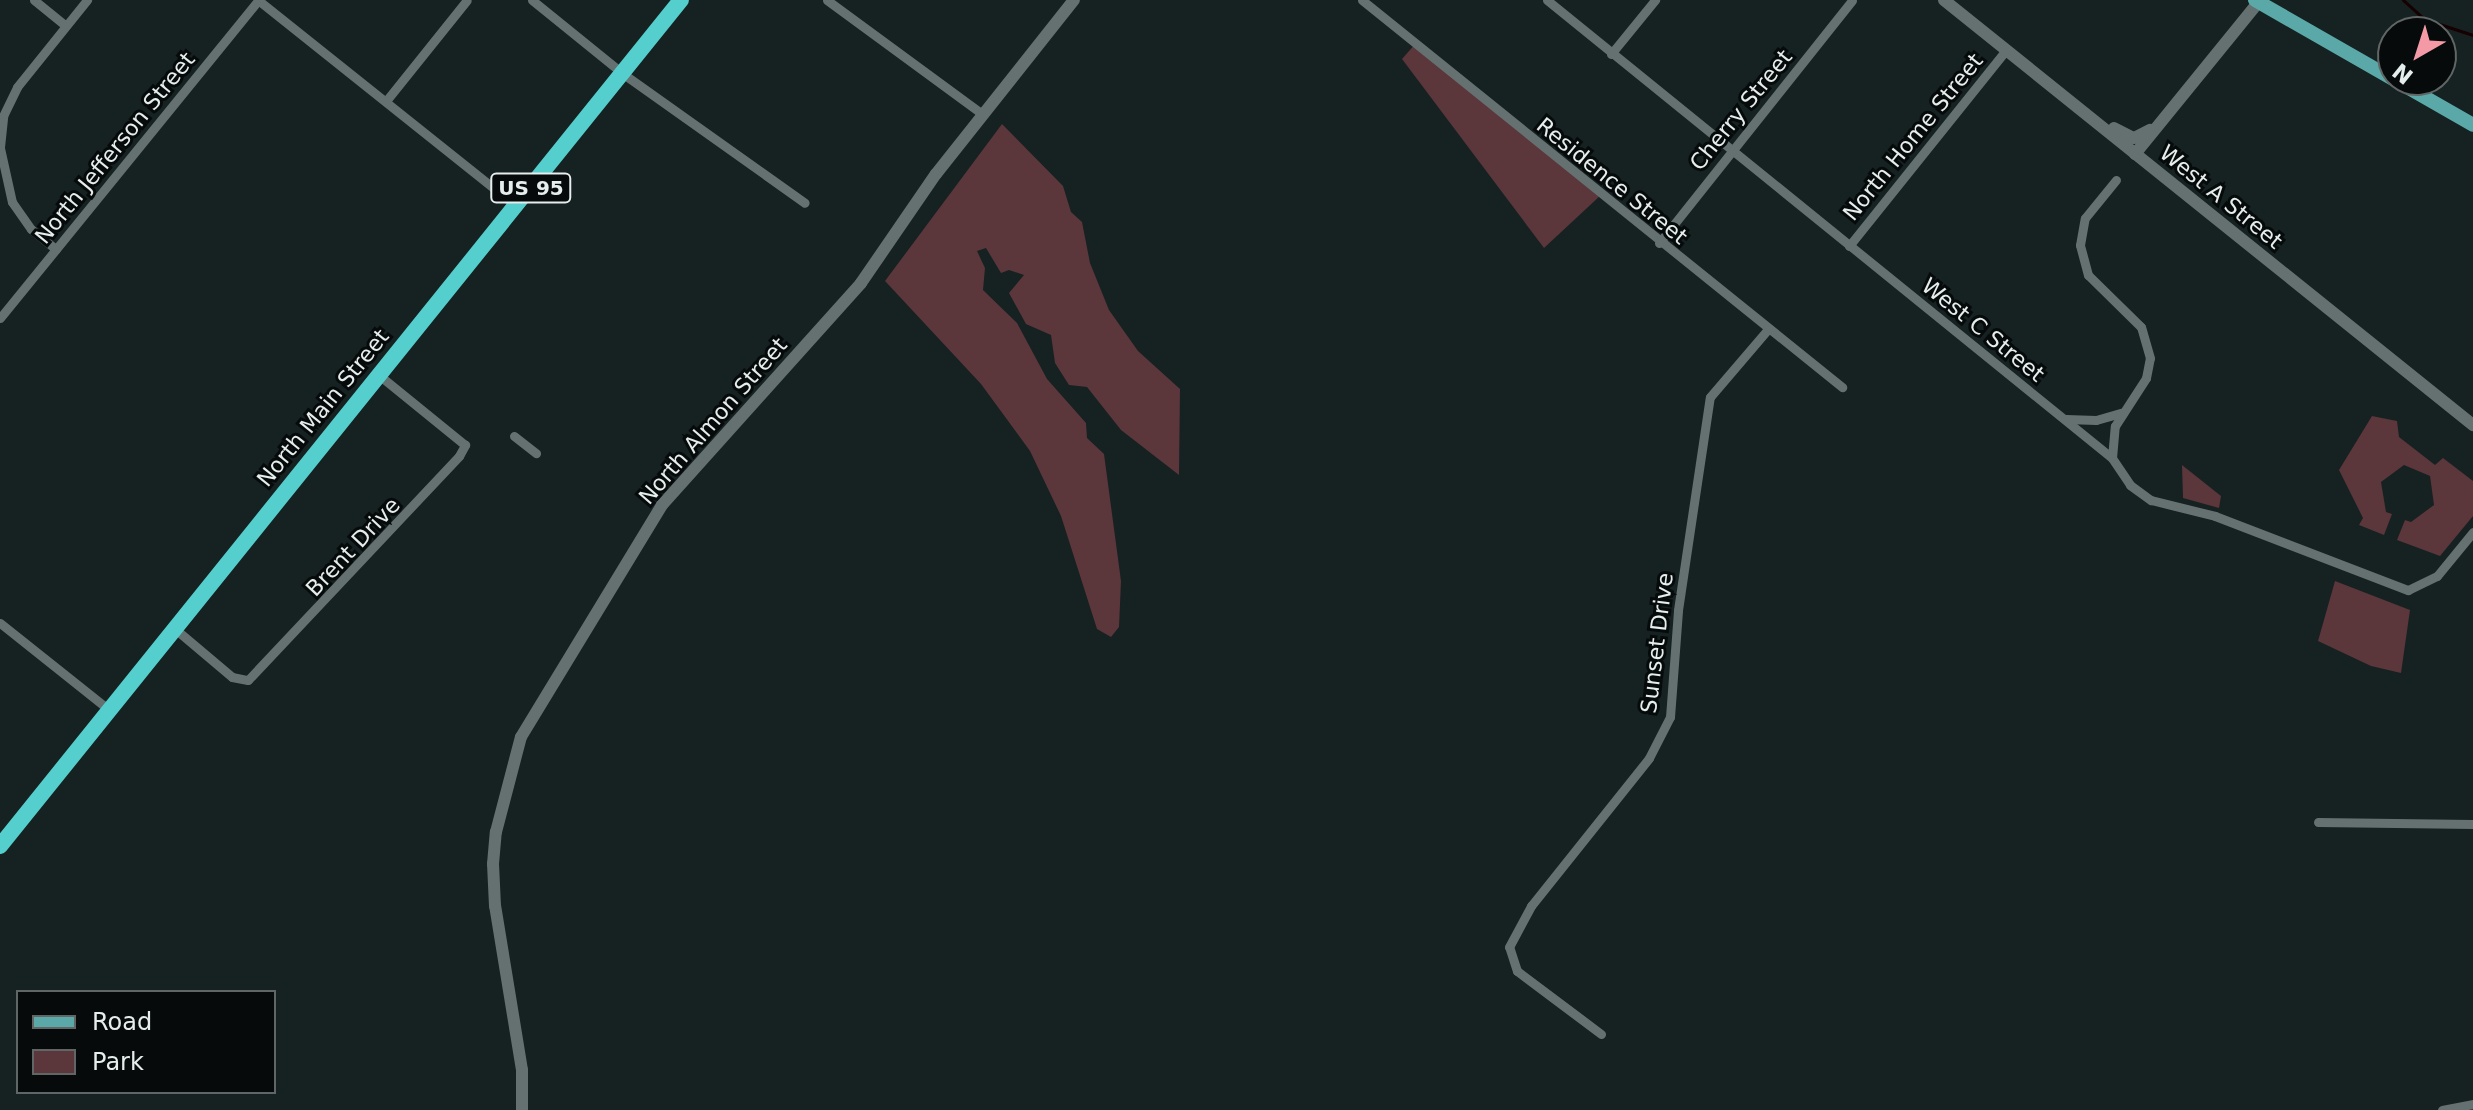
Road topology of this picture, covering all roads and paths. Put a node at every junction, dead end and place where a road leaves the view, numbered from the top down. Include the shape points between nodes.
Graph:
1 (34, 0) edge
2 (87, 0) edge
3 (258, 0) edge
4 (467, 0) edge
5 (532, 0) edge
6 (681, 0) edge
7 (827, 0) edge
8 (1074, 0) edge
9 (1362, 0) edge
10 (1547, 0) edge
11 (1655, 0) edge
12 (1852, 0) edge
13 (1944, 0) edge
14 (2257, 1) edge
15 (65, 25) junction
16 (2006, 50) junction
17 (1611, 54) junction
18 (622, 73) junction
19 (2059, 92) junction
20 (386, 101) junction
21 (2173, 108) junction
22 (982, 114) junction
23 (2, 116) edge
24 (2473, 125) edge
25 (0, 147) edge
26 (1730, 151) junction
27 (2135, 154) junction
28 (2116, 180) dead end
29 (805, 203) dead end
30 (516, 206) junction
31 (1659, 243) junction
32 (1849, 246) junction
33 (56, 249) junction
34 (0, 318) edge
35 (1768, 329) junction
36 (379, 375) junction
37 (1842, 387) dead end
38 (2121, 413) junction
39 (2063, 418) junction
40 (2473, 425) edge
41 (514, 436) dead end
42 (536, 453) dead end
43 (2112, 458) junction
44 (2473, 532) edge
45 (0, 623) edge
46 (174, 628) junction
47 (108, 709) junction
48 (2318, 822) dead end
49 (2473, 824) edge
50 (0, 846) edge
51 (1601, 1034) dead end
52 (2473, 1104) edge
53 (522, 1110) edge
54 (2442, 1110) edge

1 - 15 street
2 - 15 street
3 - 20 street
3 - 33 street, North Jefferson Street
4 - 20 street
5 - 18 street
6 - 18 highway, North Main Street / US 95
7 - 22 street
8 - 22 street, North Almon Street
9 - 31 street, Residence Street
10 - 17 street, West C Street
11 - 17 street
12 - 26 street, Cherry Street
13 - 16 street, West A Street
14 - 21 street
14 - 24 main road
15 - 23 street via 17,87
16 - 19 street, West A Street
16 - 32 street, North Home Street
17 - 26 street, West C Street
18 - 29 street
18 - 30 highway, North Main Street / US 95
19 - 21 street via 2134,138
19 - 27 street, West A Street
20 - 30 street
21 - 27 street
22 - 53 street, North Almon Street via 861,283 662,505 521,737 493,864 522,1070
23 - 25 street
25 - 33 street via 12,202 31,229
26 - 31 street, Cherry Street
26 - 32 street, West C Street
27 - 40 street, West A Street
28 - 38 street via 2085,218 2080,245 2088,275 2133,314 2145,337 2150,358 2146,378
30 - 36 highway, North Main Street / US 95
31 - 35 street, Residence Street
32 - 39 street, West C Street
33 - 34 street, North Jefferson Street
35 - 37 street, Residence Street
35 - 51 street, Sunset Drive via 1710,397 1678,610 1670,717 1649,758 1531,906 1509,947 1517,971
36 - 46 highway, North Main Street / US 95
36 - 46 street, Brent Drive via 465,445 459,456 248,680 232,677
38 - 39 street via 2081,422
38 - 43 street
39 - 43 street, West C Street
41 - 42 street
43 - 44 street, West C Street via 2130,485 2151,500 2268,535 2395,588 2418,589 2437,576
45 - 47 street
46 - 47 highway, North Main Street / US 95
47 - 50 highway, North Main Street / US 95
48 - 49 street
52 - 54 street

